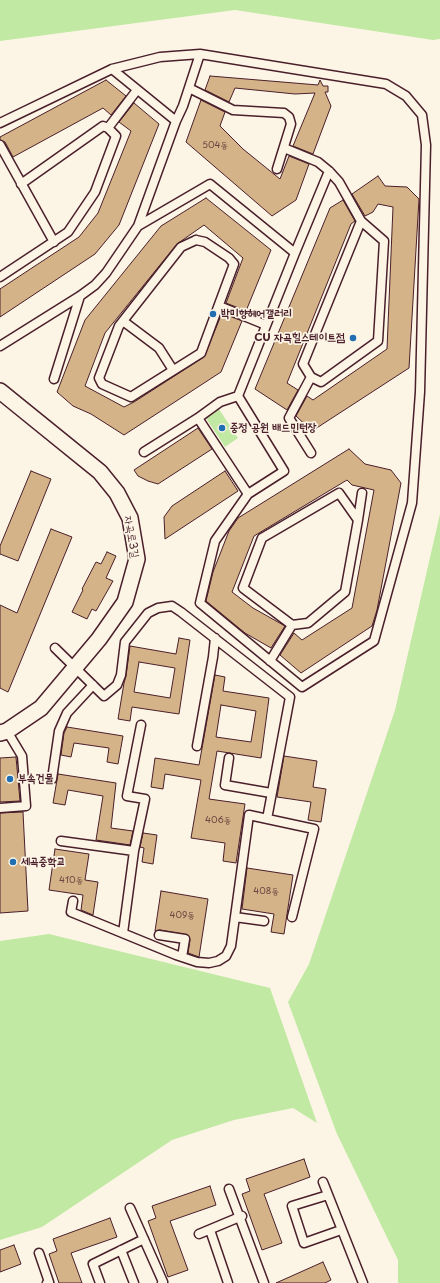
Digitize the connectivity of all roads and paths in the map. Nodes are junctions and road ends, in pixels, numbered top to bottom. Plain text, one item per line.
1 (200, 54) junction
2 (112, 69) junction
3 (189, 88) junction
4 (137, 90) junction
5 (176, 121) junction
6 (0, 124) edge
7 (108, 128) junction
8 (0, 145) edge
9 (284, 148) junction
10 (277, 168) dead end
11 (329, 171) junction
12 (21, 184) junction
13 (361, 222) junction
14 (138, 226) junction
15 (54, 242) junction
16 (294, 253) junction
17 (0, 278) edge
18 (80, 296) junction
19 (219, 306) junction
20 (123, 321) junction
21 (266, 325) junction
22 (0, 346) edge
23 (174, 370) junction
24 (311, 377) junction
25 (54, 379) dead end
26 (0, 391) edge
27 (238, 396) junction
28 (198, 418) junction
29 (144, 452) dead end
30 (311, 453) dead end
31 (362, 493) dead end
32 (248, 494) junction
33 (358, 520) junction
34 (292, 625) junction
35 (215, 638) junction
36 (55, 648) dead end
37 (270, 661) junction
38 (75, 668) junction
39 (93, 685) junction
40 (141, 725) dead end
41 (4, 732) edge
42 (197, 746) dead end
43 (229, 758) dead end
44 (52, 779) dead end
45 (271, 793) junction
46 (0, 808) edge
47 (267, 819) junction
48 (61, 841) dead end
49 (134, 851) junction
50 (73, 901) dead end
51 (292, 916) dead end
52 (235, 917) junction
53 (264, 921) dead end
54 (123, 933) junction
55 (160, 935) dead end
56 (182, 957) junction
57 (322, 1182) dead end
58 (229, 1189) dead end
59 (328, 1195) junction
60 (130, 1208) dead end
61 (241, 1217) junction
62 (210, 1230) junction
63 (341, 1230) junction
64 (199, 1234) dead end
65 (144, 1239) junction
66 (121, 1250) junction
67 (39, 1253) dead end
68 (48, 1283) edge
69 (100, 1283) edge
70 (134, 1283) edge
71 (162, 1283) edge
72 (228, 1283) edge
73 (264, 1283) edge
74 (363, 1283) edge

1 - 2 lane
1 - 3 lane
1 - 37 lane
2 - 4 lane
2 - 6 lane
3 - 5 lane
3 - 9 lane
4 - 5 lane
4 - 7 lane
5 - 14 lane
7 - 12 lane
7 - 15 lane
8 - 12 lane
9 - 10 lane
9 - 11 lane
11 - 13 lane
11 - 16 lane
12 - 15 lane
13 - 24 lane
13 - 24 lane
14 - 16 lane
14 - 18 lane
15 - 17 lane
16 - 21 lane
18 - 22 lane
18 - 25 lane
19 - 20 lane
19 - 21 lane
19 - 23 lane
20 - 23 lane
20 - 23 lane
21 - 27 lane
24 - 30 lane
26 - 38 street, 자곡로3길
27 - 28 lane
27 - 32 lane
28 - 29 lane
28 - 32 lane
31 - 33 lane
32 - 37 lane
33 - 34 lane
33 - 34 lane
34 - 37 lane
35 - 39 lane
35 - 42 lane
35 - 45 lane
36 - 38 lane
38 - 39 lane
38 - 41 street, 자곡로3길
39 - 44 lane
40 - 49 lane
41 - 46 lane
43 - 45 lane
45 - 47 lane
47 - 51 lane
47 - 52 lane
48 - 49 lane
49 - 54 lane
50 - 54 lane
52 - 53 lane
52 - 56 lane
54 - 56 lane
55 - 56 lane
57 - 59 lane
58 - 61 lane
59 - 63 lane
59 - 63 lane
60 - 65 lane
61 - 62 lane
61 - 73 lane
62 - 64 lane
62 - 72 lane
63 - 74 lane
65 - 66 lane
65 - 71 lane
66 - 69 lane
66 - 70 lane
67 - 68 lane

